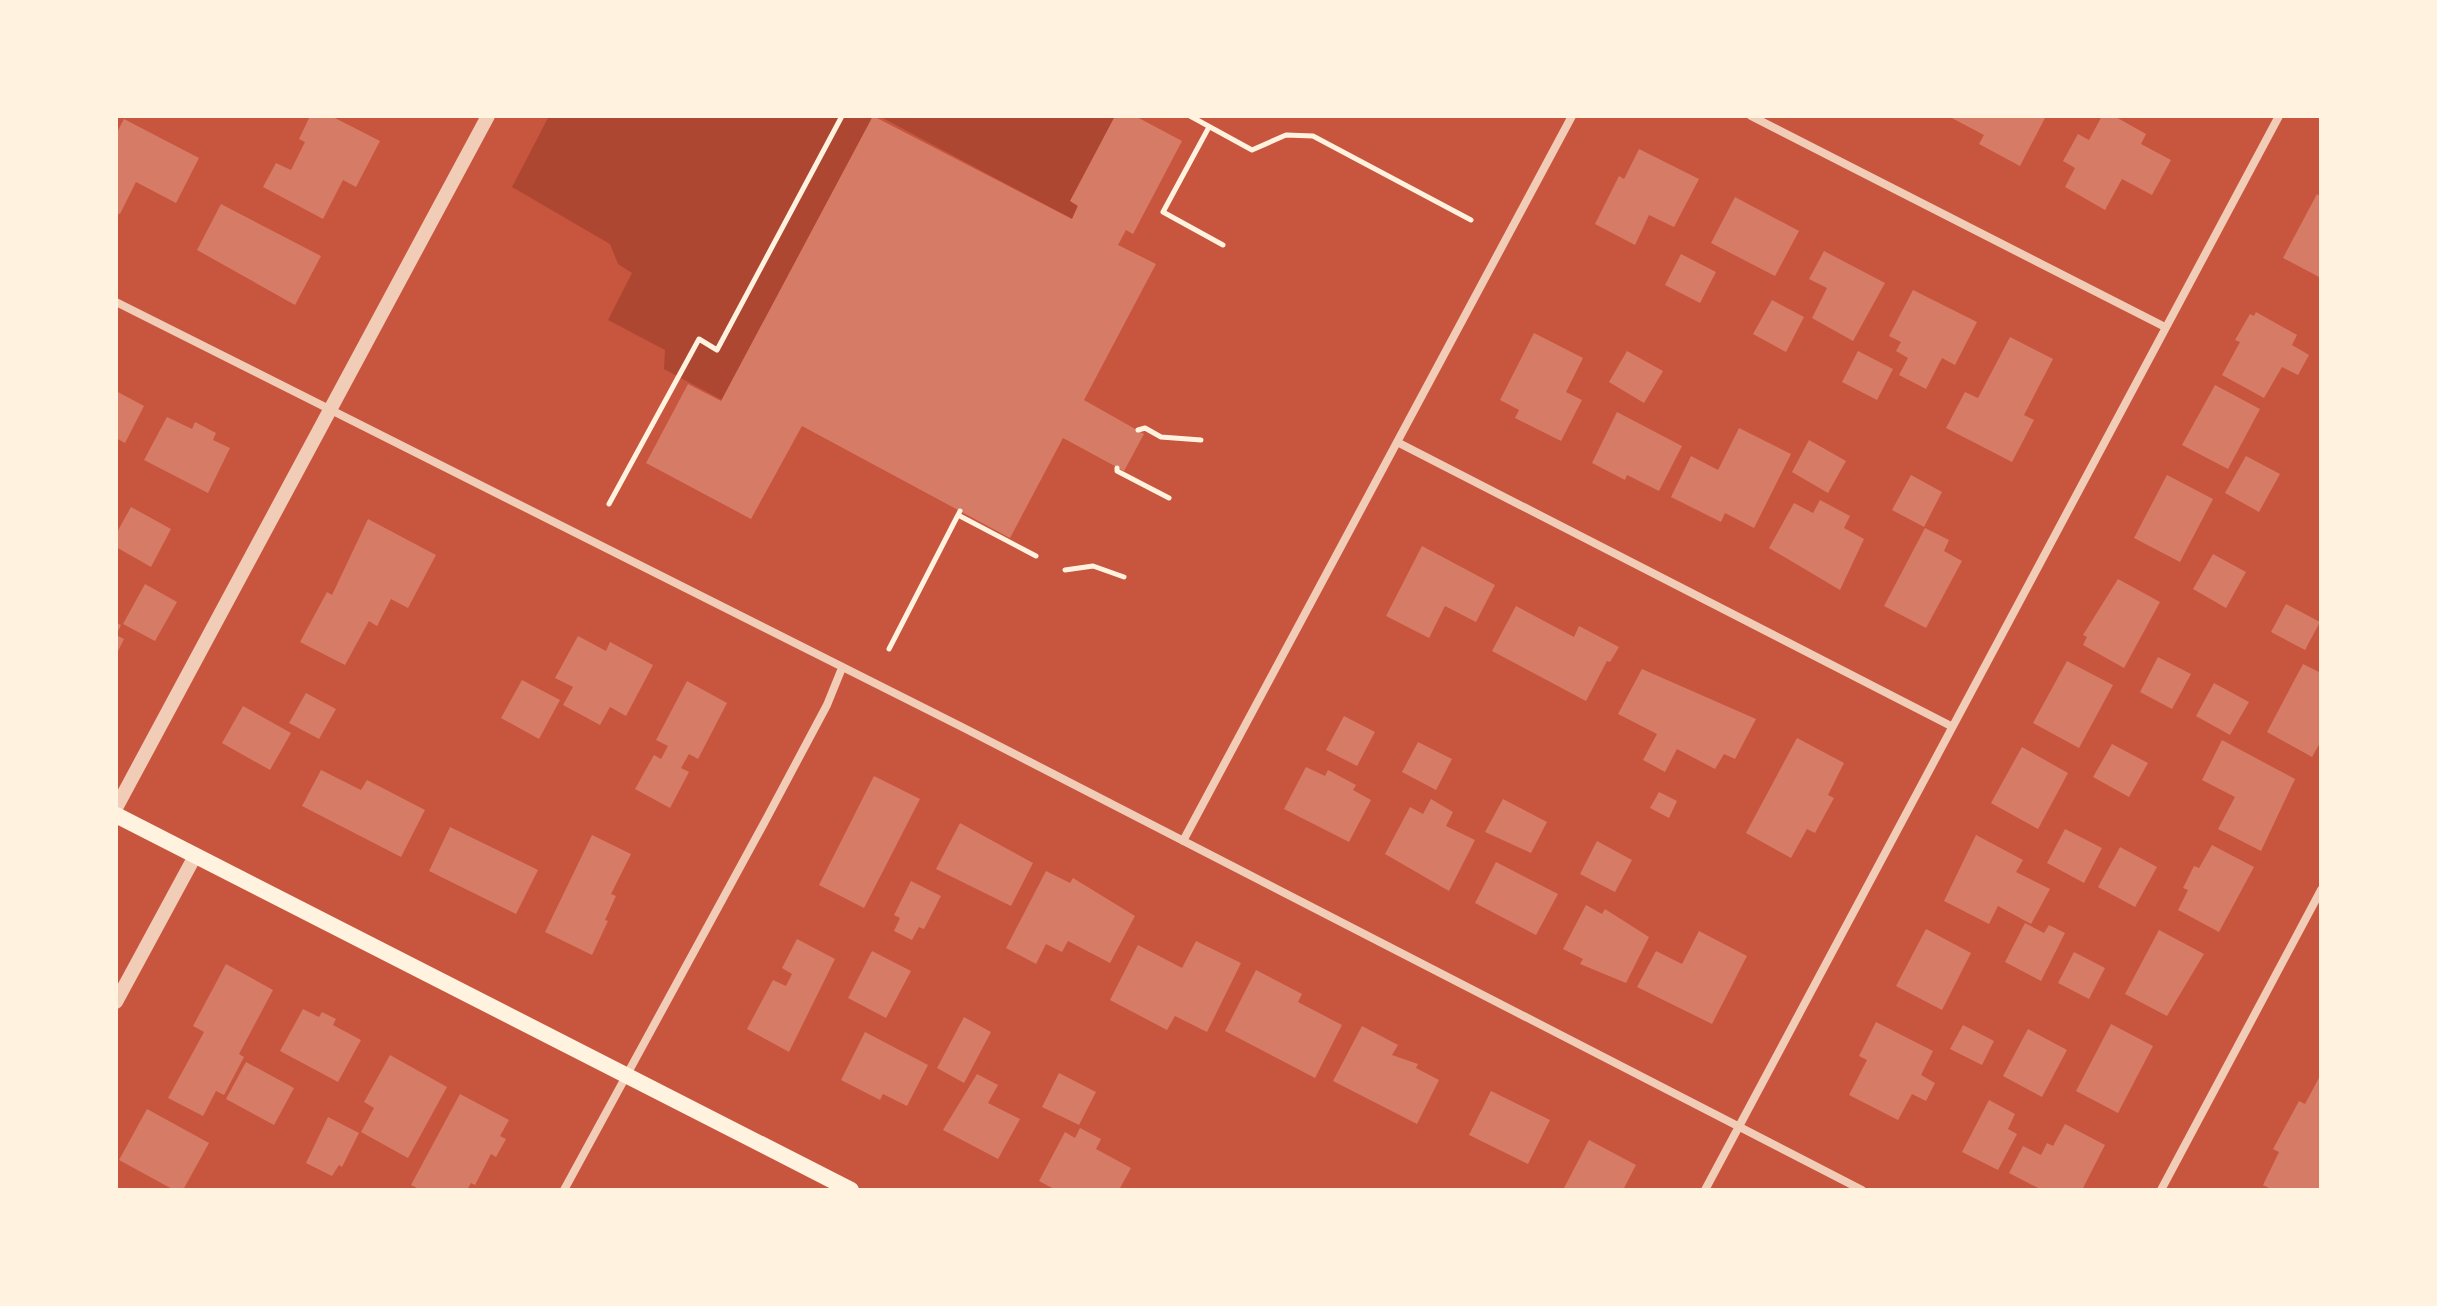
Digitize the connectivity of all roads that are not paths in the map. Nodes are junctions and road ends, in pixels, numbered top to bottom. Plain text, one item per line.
1 (488, 116) edge
2 (1572, 116) edge
3 (1751, 116) edge
4 (2279, 116) edge
5 (116, 302) edge
6 (2165, 327) junction
7 (330, 412) junction
8 (1397, 442) junction
9 (842, 668) junction
10 (1951, 726) junction
11 (116, 808) edge
12 (116, 815) edge
13 (1183, 841) junction
14 (195, 856) junction
15 (2321, 890) edge
16 (116, 1002) edge
17 (626, 1075) junction
18 (1739, 1127) junction
19 (564, 1190) edge
20 (851, 1190) edge
21 (1705, 1190) edge
22 (1862, 1190) edge
23 (2161, 1190) edge

1 - 7 street
2 - 8 street
3 - 6 street
4 - 6 street
5 - 7 street
6 - 10 street
7 - 9 street
7 - 11 street
8 - 10 street
8 - 13 street
9 - 13 street
9 - 17 street
10 - 18 street
12 - 14 main road
13 - 18 street
14 - 16 street
14 - 17 main road
15 - 23 street
17 - 19 street
17 - 20 main road
18 - 21 street
18 - 22 street

